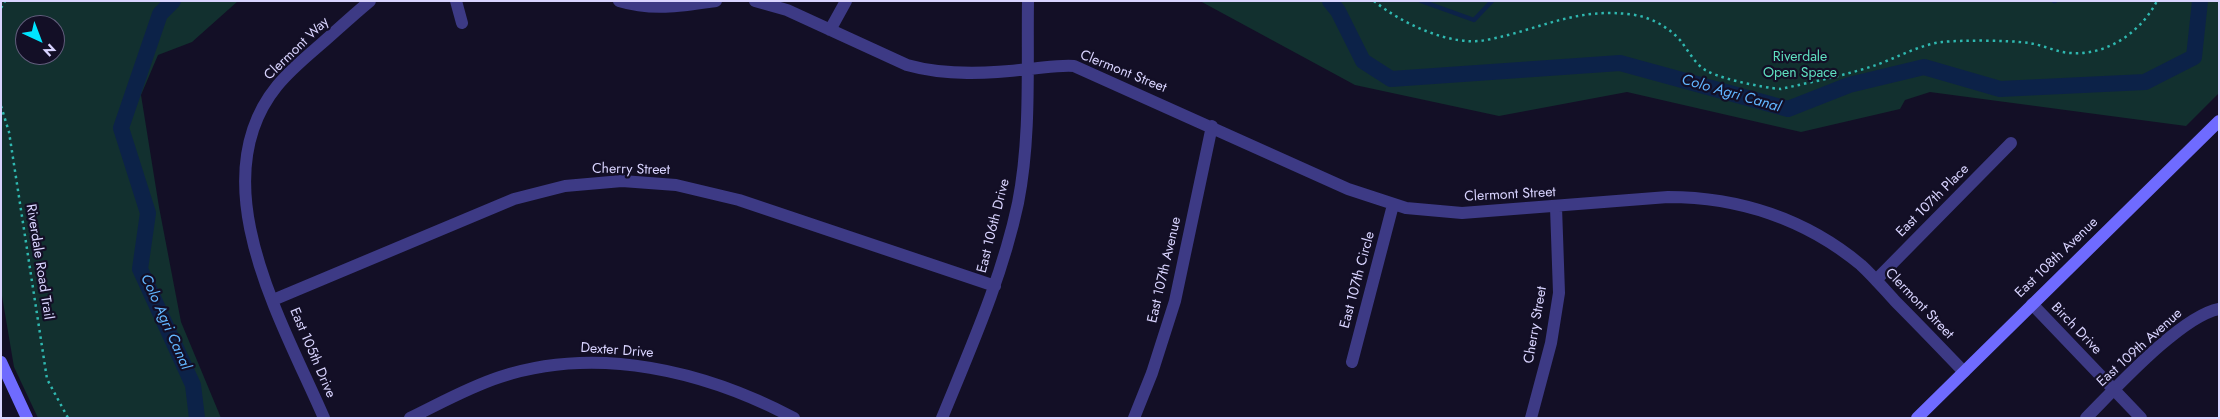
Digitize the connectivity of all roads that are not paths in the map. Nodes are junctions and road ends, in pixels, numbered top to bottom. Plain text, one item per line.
1 (370, 1) edge
2 (456, 1) edge
3 (618, 1) edge
4 (716, 1) edge
5 (754, 1) edge
6 (846, 1) edge
7 (1028, 1) edge
8 (462, 23) dead end
9 (830, 30) junction
10 (1027, 70) junction
11 (2219, 121) edge
12 (1212, 126) junction
13 (2011, 143) dead end
14 (1393, 205) junction
15 (1556, 207) junction
16 (1876, 280) junction
17 (995, 286) junction
18 (273, 300) junction
19 (2032, 304) junction
20 (2219, 309) edge
21 (1, 362) edge
22 (1352, 362) dead end
23 (1964, 372) junction
24 (2114, 390) junction
25 (27, 418) edge
26 (324, 418) edge
27 (410, 418) edge
28 (794, 418) edge
29 (942, 418) edge
30 (1134, 418) edge
31 (1531, 418) edge
32 (1917, 418) edge
33 (2086, 418) edge
34 (2141, 418) edge

1 - 18 street, Clermont Way
2 - 8 street
3 - 4 street
5 - 9 street
6 - 9 street
7 - 10 street, East 106th Drive
9 - 10 street
10 - 12 street, Clermont Street
10 - 17 street, East 106th Drive
11 - 19 street, East 108th Avenue
12 - 14 street, Clermont Street
12 - 30 street, East 107th Avenue
13 - 16 street, East 107th Place
14 - 15 street, Clermont Street
14 - 22 street, East 107th Circle
15 - 16 street, Clermont Street
15 - 31 street, Cherry Street
16 - 23 street, Clermont Street
17 - 18 street, Cherry Street
17 - 29 street, East 106th Drive
18 - 26 street, East 105th Drive
19 - 23 street, East 108th Avenue
19 - 24 street, Birch Drive
20 - 24 street, East 109th Avenue
21 - 25 street
23 - 32 street, East 108th Avenue
24 - 33 street, East 109th Avenue
24 - 34 street, Birch Drive
27 - 28 street, Dexter Drive

